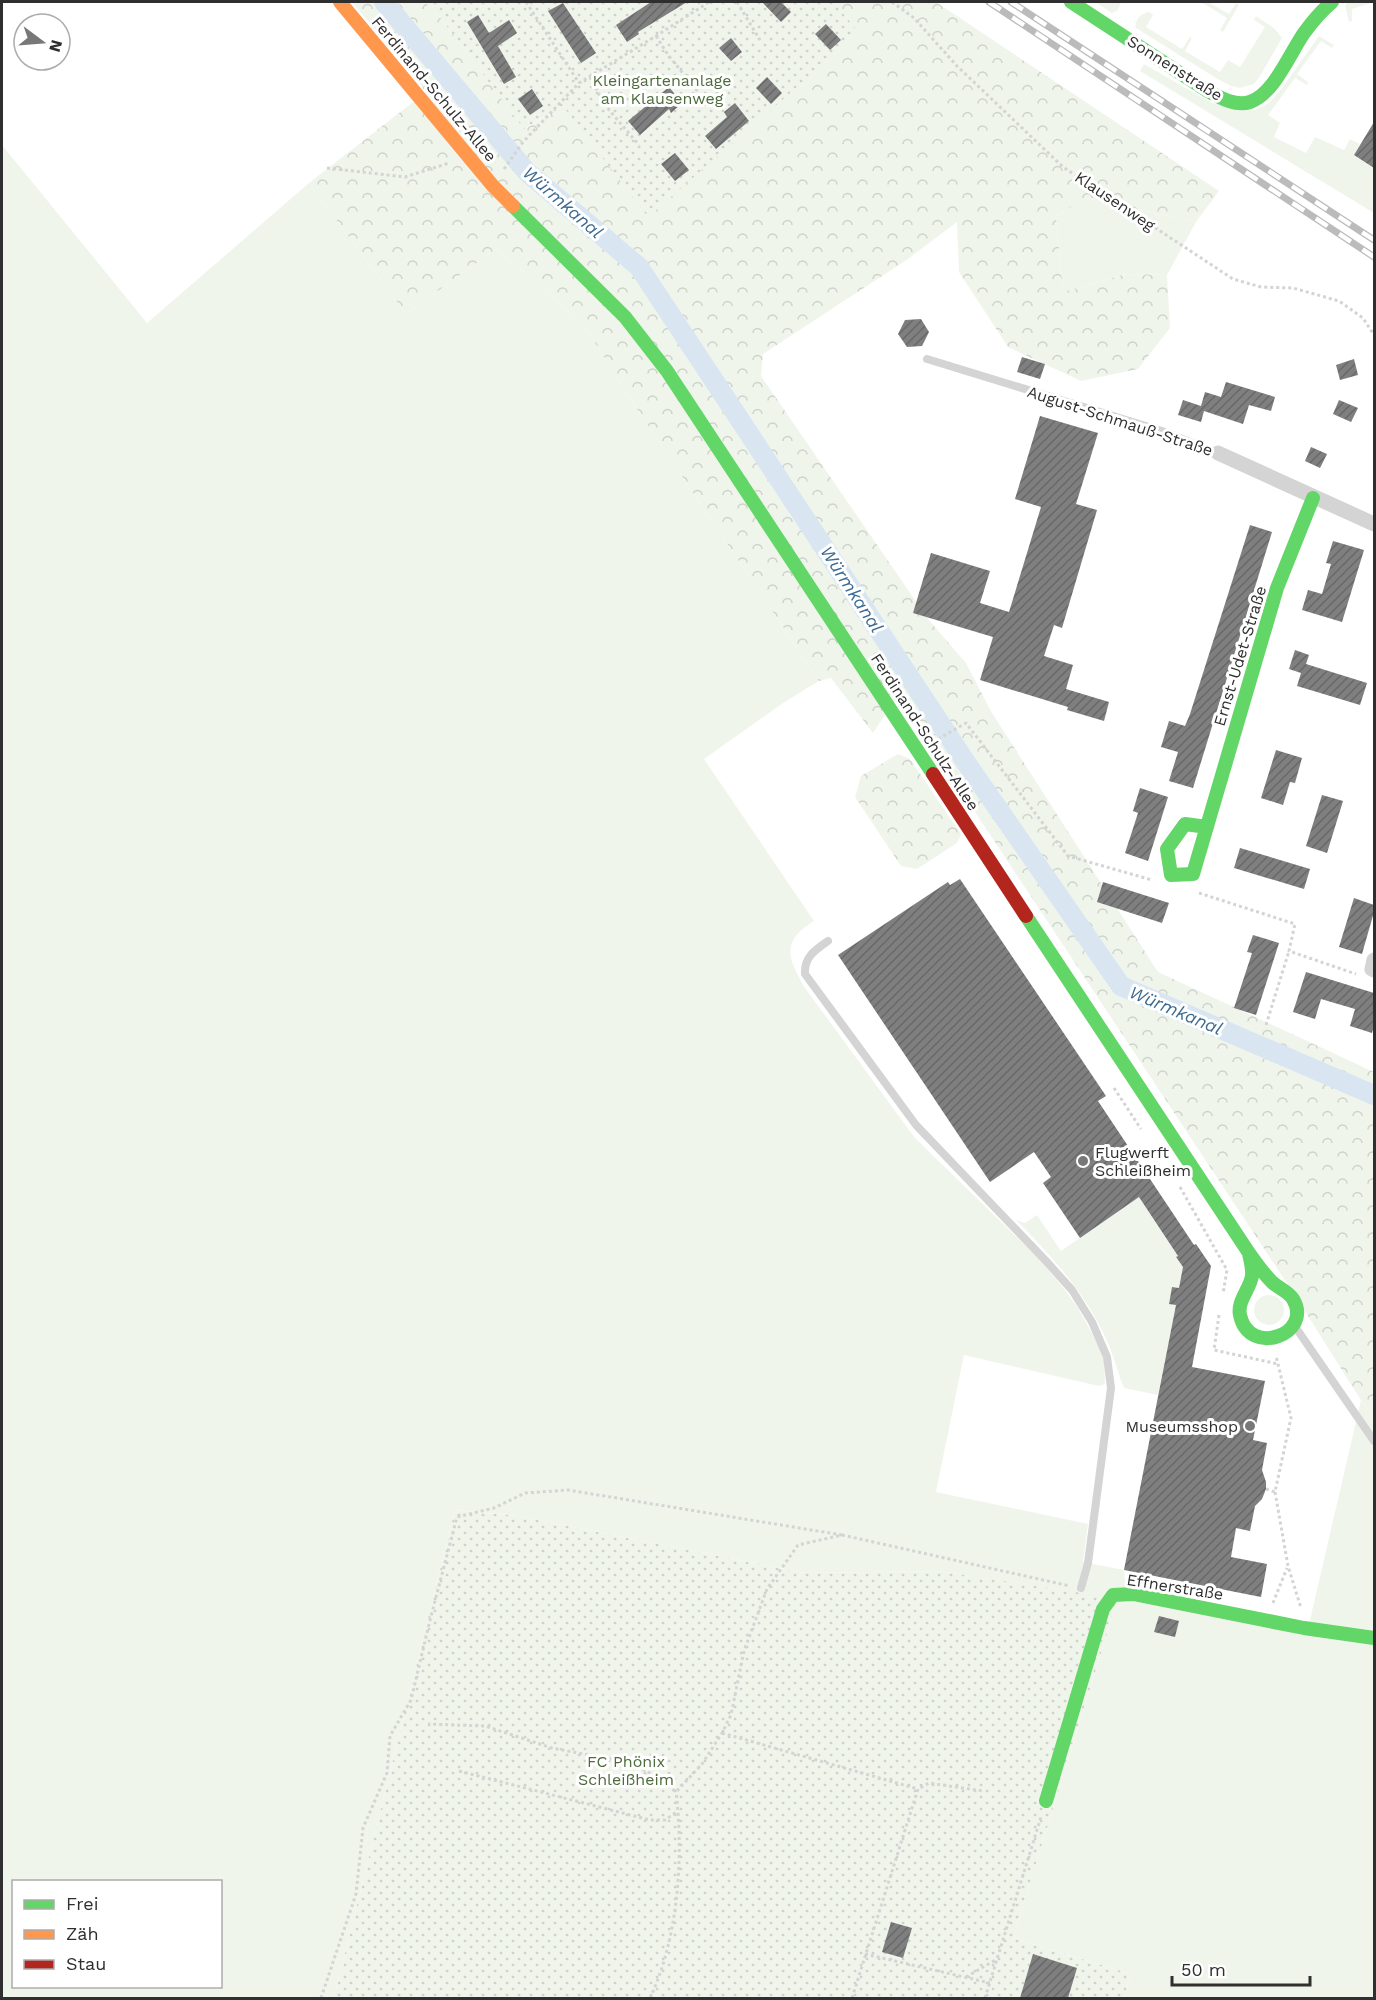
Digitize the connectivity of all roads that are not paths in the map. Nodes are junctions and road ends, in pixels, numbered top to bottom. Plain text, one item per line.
1 (340, 2) edge
2 (1071, 2) edge
3 (1332, 2) edge
4 (1319, 8) edge
5 (927, 359) dead end
6 (1218, 453) joint
7 (1313, 498) junction
8 (1374, 524) edge
9 (1207, 827) dead end
10 (828, 941) dead end
11 (1374, 960) edge
12 (1369, 974) edge
13 (1249, 1253) junction
14 (1294, 1323) junction
15 (1374, 1441) edge
16 (1081, 1588) road end
17 (1374, 1638) edge
18 (1046, 1801) road end

1 - 13 street, Ferdinand-Schulz-Allee
2 - 4 street, Sonnenstraße
3 - 4 street, Sonnenstraße
5 - 6 lane, August-Schmauß-Straße
6 - 7 street, August-Schmauß-Straße
7 - 8 street, August-Schmauß-Straße
7 - 9 street, Ernst-Udet-Straße
10 - 16 lane
11 - 12 street
13 - 14 street, Ferdinand-Schulz-Allee
13 - 14 street
14 - 15 lane
17 - 18 street, Effnerstraße

